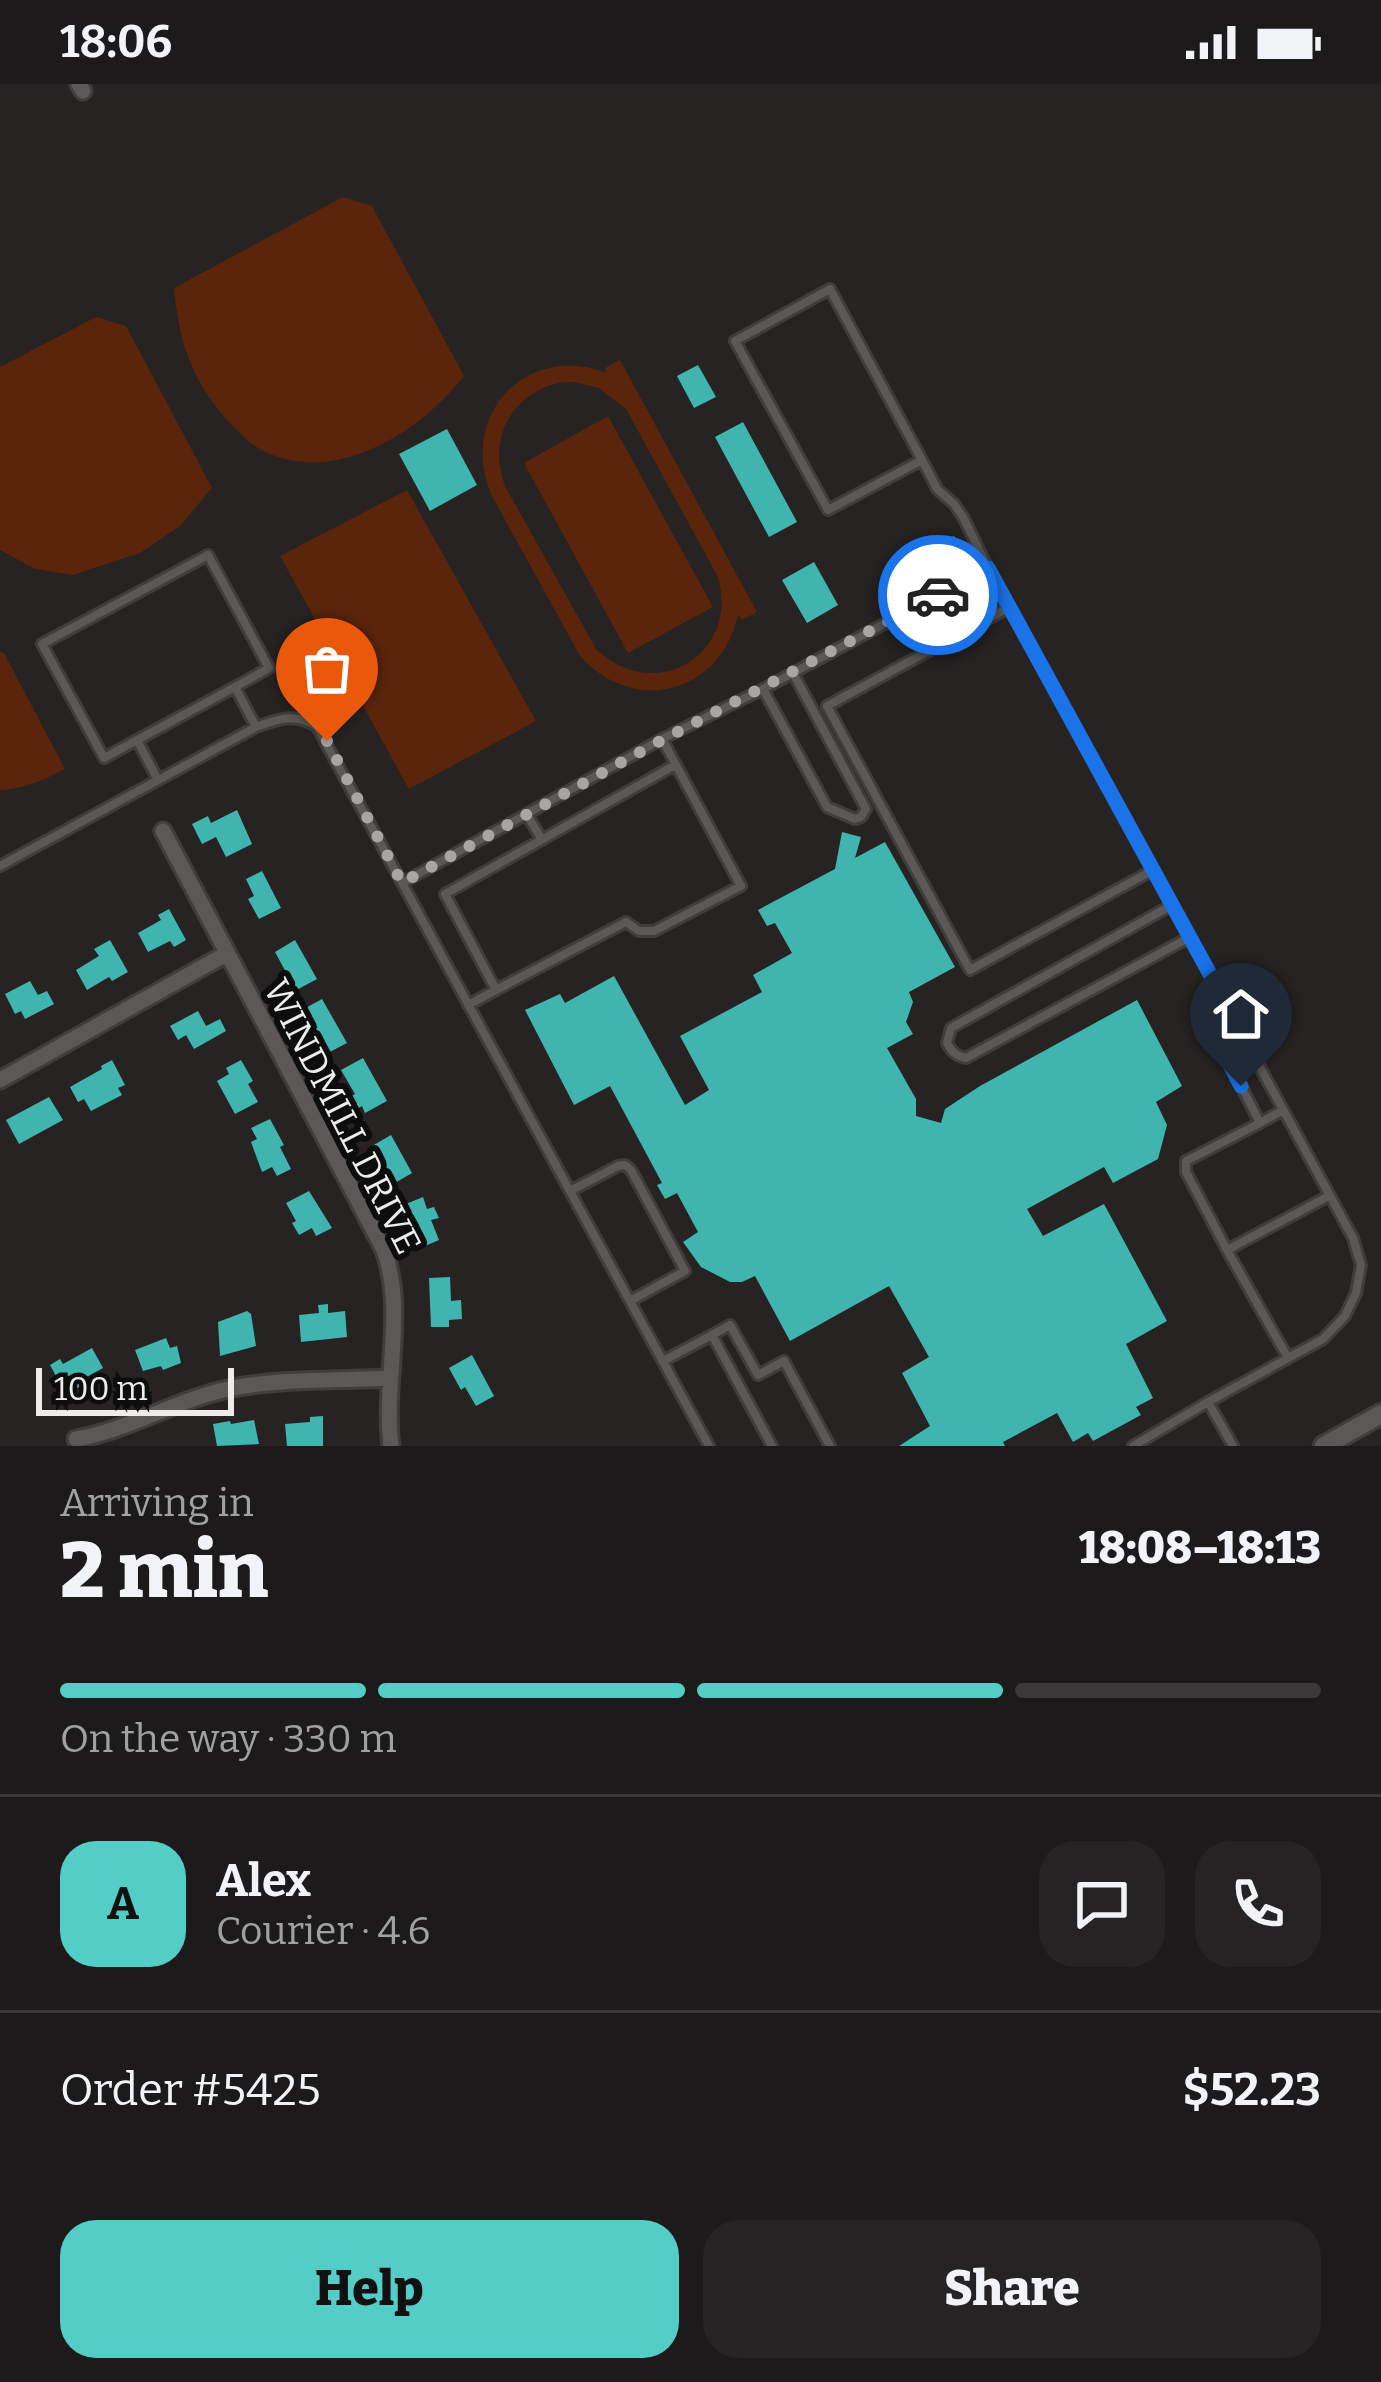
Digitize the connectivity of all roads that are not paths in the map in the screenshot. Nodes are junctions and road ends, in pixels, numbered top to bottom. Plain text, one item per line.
1 (922, 460) junction
2 (988, 568) junction
3 (1010, 607) junction
4 (793, 673) junction
5 (235, 687) junction
6 (763, 689) junction
7 (256, 727) junction
8 (136, 740) junction
9 (662, 740) junction
10 (675, 765) junction
11 (158, 780) junction
12 (527, 815) junction
13 (163, 832) dead end
14 (541, 838) junction
15 (0, 866) edge
16 (1153, 870) junction
17 (402, 883) junction
18 (1172, 904) junction
19 (1190, 937) junction
20 (226, 954) junction
21 (496, 990) junction
22 (468, 1005) junction
23 (1233, 1016) junction
24 (0, 1080) edge
25 (1283, 1110) junction
26 (1260, 1123) junction
27 (570, 1191) junction
28 (1329, 1196) junction
29 (1227, 1250) junction
30 (630, 1301) junction
31 (712, 1335) junction
32 (1288, 1358) junction
33 (663, 1361) junction
34 (389, 1378) junction
35 (1208, 1402) junction
36 (1381, 1414) edge
37 (76, 1439) dead end
38 (391, 1446) edge
39 (710, 1446) edge
40 (772, 1446) edge
41 (830, 1446) edge
42 (1133, 1446) edge
43 (1233, 1446) edge
44 (1324, 1446) edge

1 - 1 lane
1 - 2 lane
2 - 3 lane
2 - 4 lane
3 - 16 lane
3 - 16 lane
4 - 6 lane
4 - 6 lane
5 - 7 lane
5 - 8 lane
5 - 8 lane
6 - 9 lane
7 - 11 lane
7 - 17 lane
8 - 11 lane
9 - 10 lane
9 - 12 lane
10 - 14 lane
10 - 21 lane
11 - 15 lane
12 - 14 lane
12 - 17 lane
13 - 20 street, WINDMILL DRIVE
14 - 21 lane
16 - 18 lane
17 - 22 lane
18 - 19 lane
18 - 19 lane
19 - 23 lane
20 - 24 street
20 - 34 street, WINDMILL DRIVE
21 - 22 lane
22 - 27 lane
23 - 25 lane
23 - 26 lane
25 - 26 lane
25 - 28 lane
26 - 29 lane
27 - 30 lane
27 - 30 lane
28 - 29 lane
28 - 32 lane
29 - 32 lane
30 - 33 lane
31 - 33 lane
31 - 40 lane
31 - 41 lane
32 - 35 lane
33 - 39 lane
34 - 37 street
34 - 38 street, WINDMILL DRIVE
35 - 42 lane
35 - 43 lane
36 - 44 street

